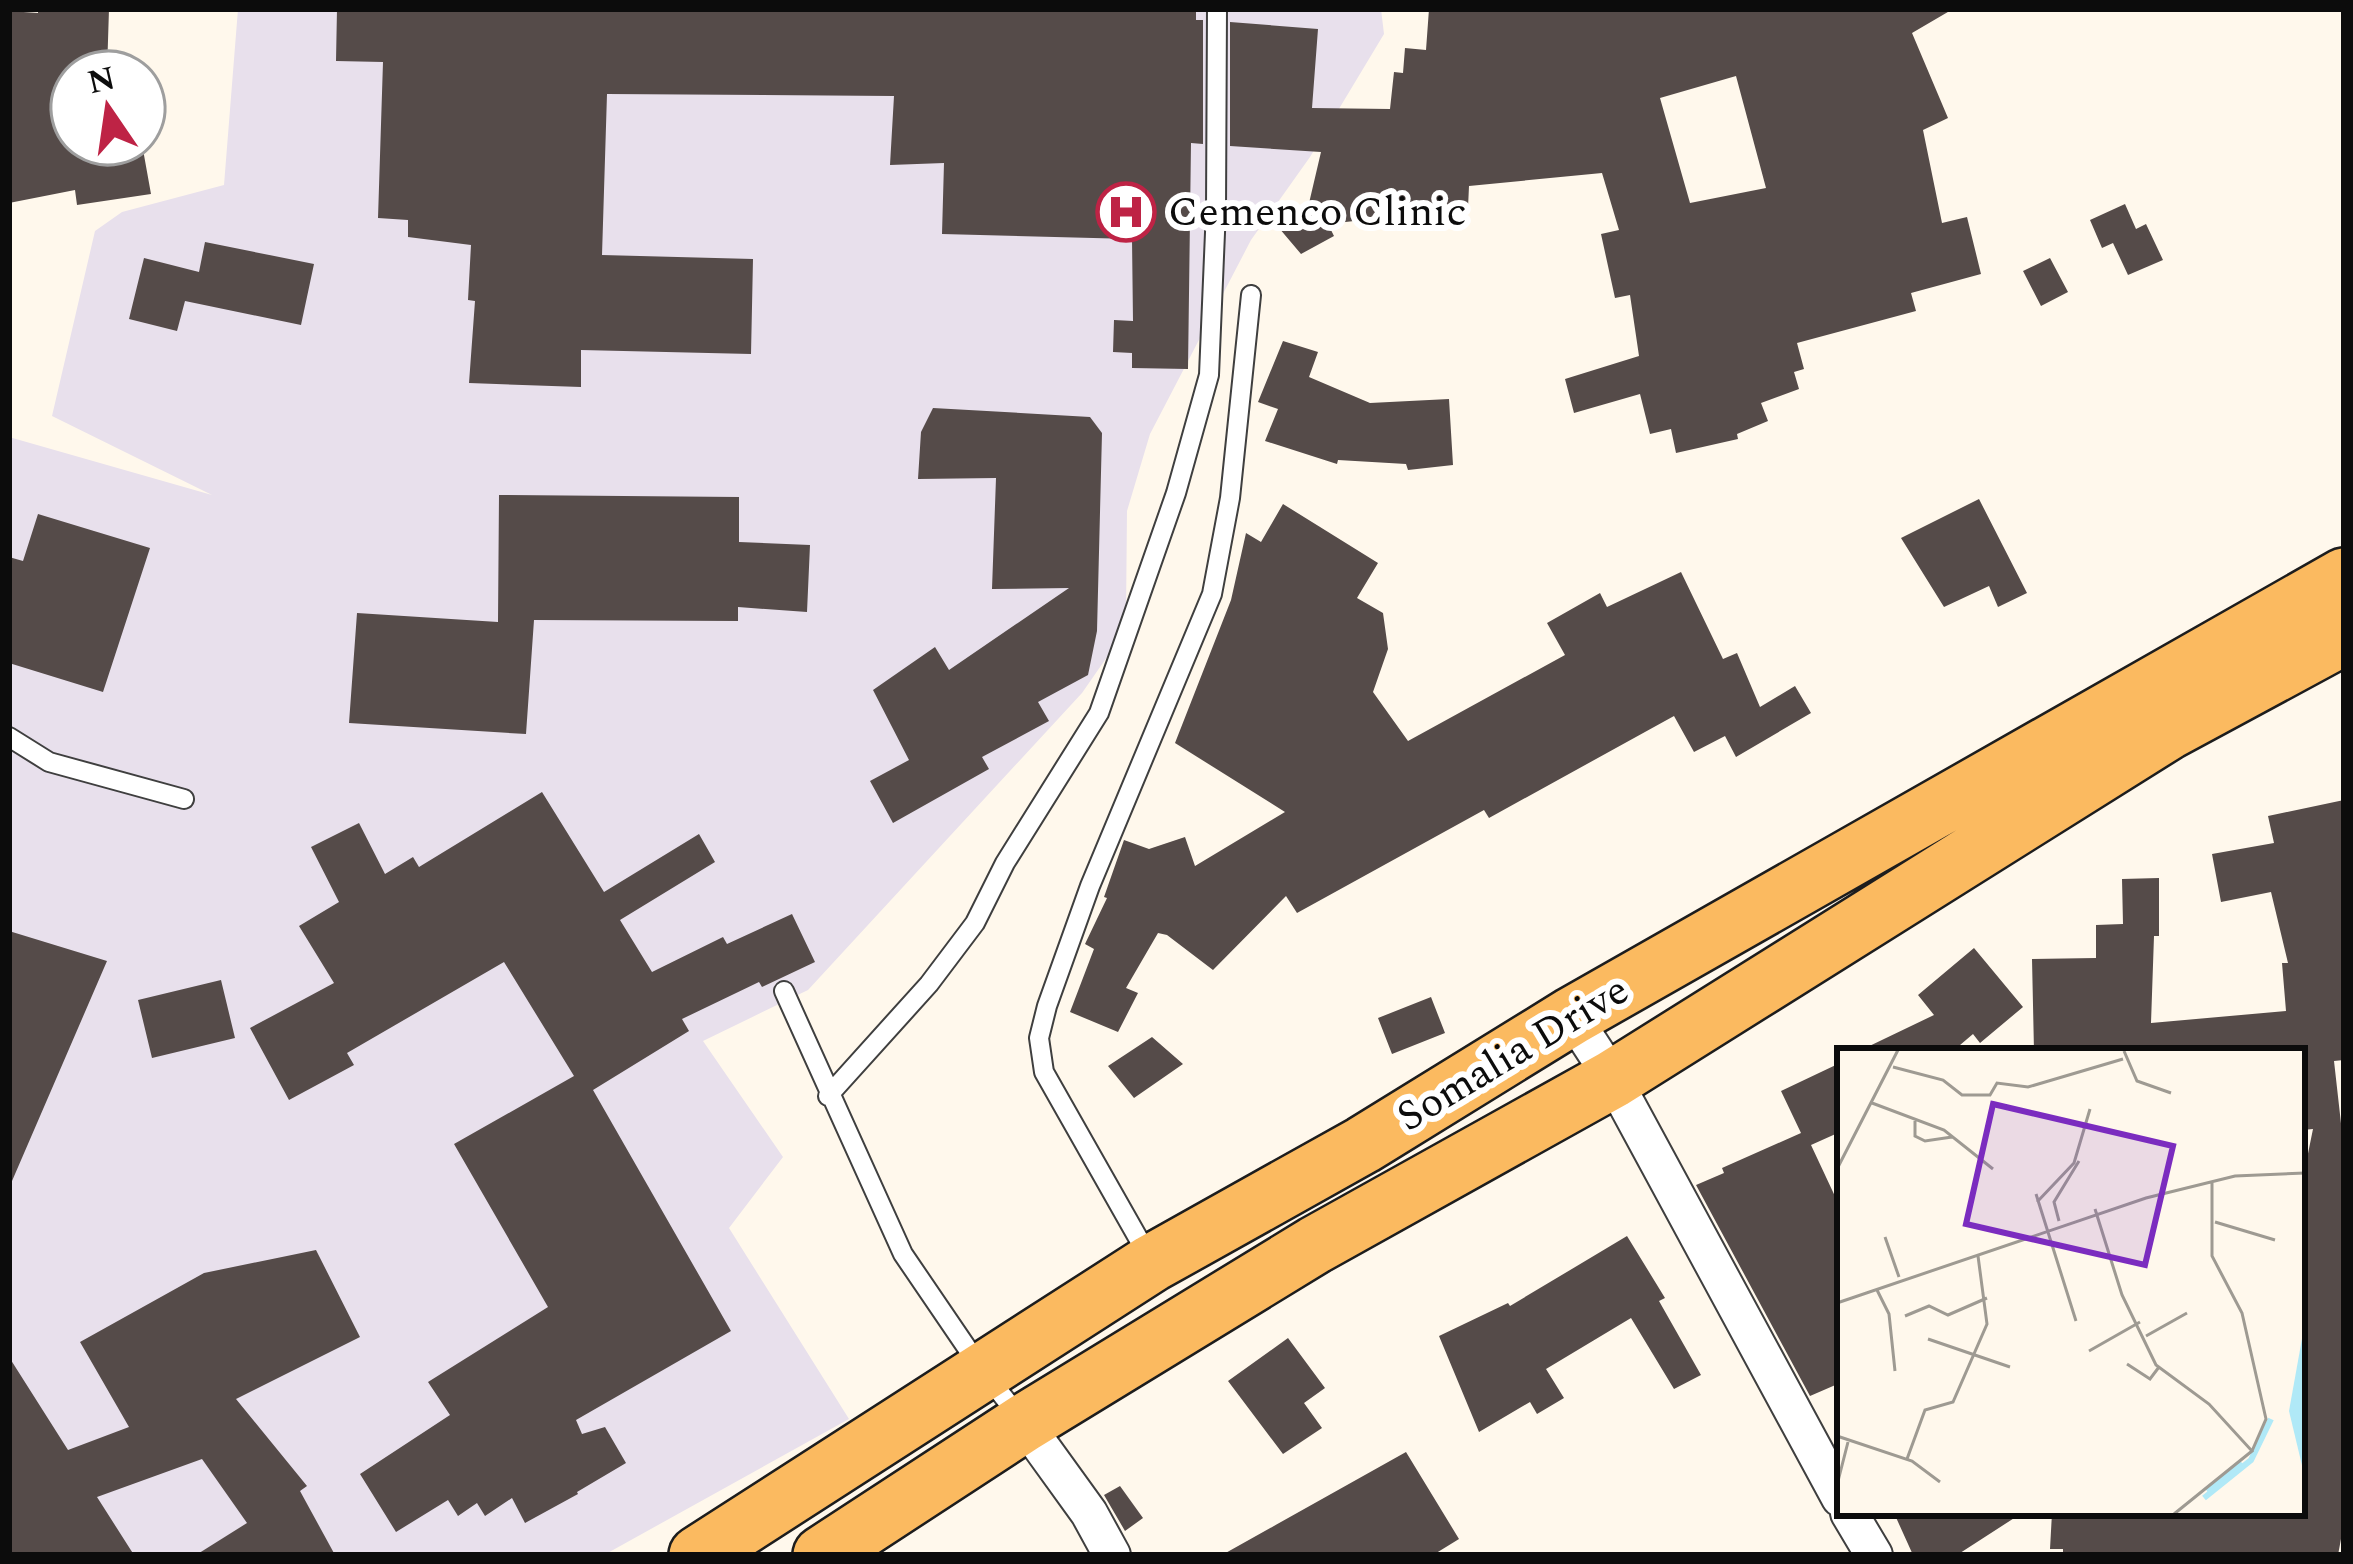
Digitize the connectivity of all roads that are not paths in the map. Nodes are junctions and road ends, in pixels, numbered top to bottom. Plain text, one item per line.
1 (1217, 9) edge
2 (1251, 296) dead end
3 (2344, 577) edge
4 (2344, 636) edge
5 (9, 737) edge
6 (184, 799) dead end
7 (784, 991) dead end
8 (1572, 1016) junction
9 (1613, 1079) junction
10 (828, 1096) junction
11 (1152, 1263) junction
12 (982, 1370) junction
13 (1024, 1423) junction
14 (1837, 1492) edge
15 (1851, 1516) edge
16 (698, 1555) edge
17 (822, 1555) edge
18 (1112, 1555) edge
19 (1874, 1555) edge

1 - 10 lane
2 - 11 lane
3 - 8 main road, Somalia Drive
4 - 9 main road, Somalia Drive
5 - 6 lane
7 - 10 lane
8 - 9 street
8 - 11 main road, Somalia Drive
9 - 13 main road, Somalia Drive
9 - 14 street
10 - 12 lane
11 - 12 main road, Somalia Drive
12 - 13 lane
12 - 16 main road, Somalia Drive
13 - 17 main road, Somalia Drive
13 - 18 street
15 - 19 street

